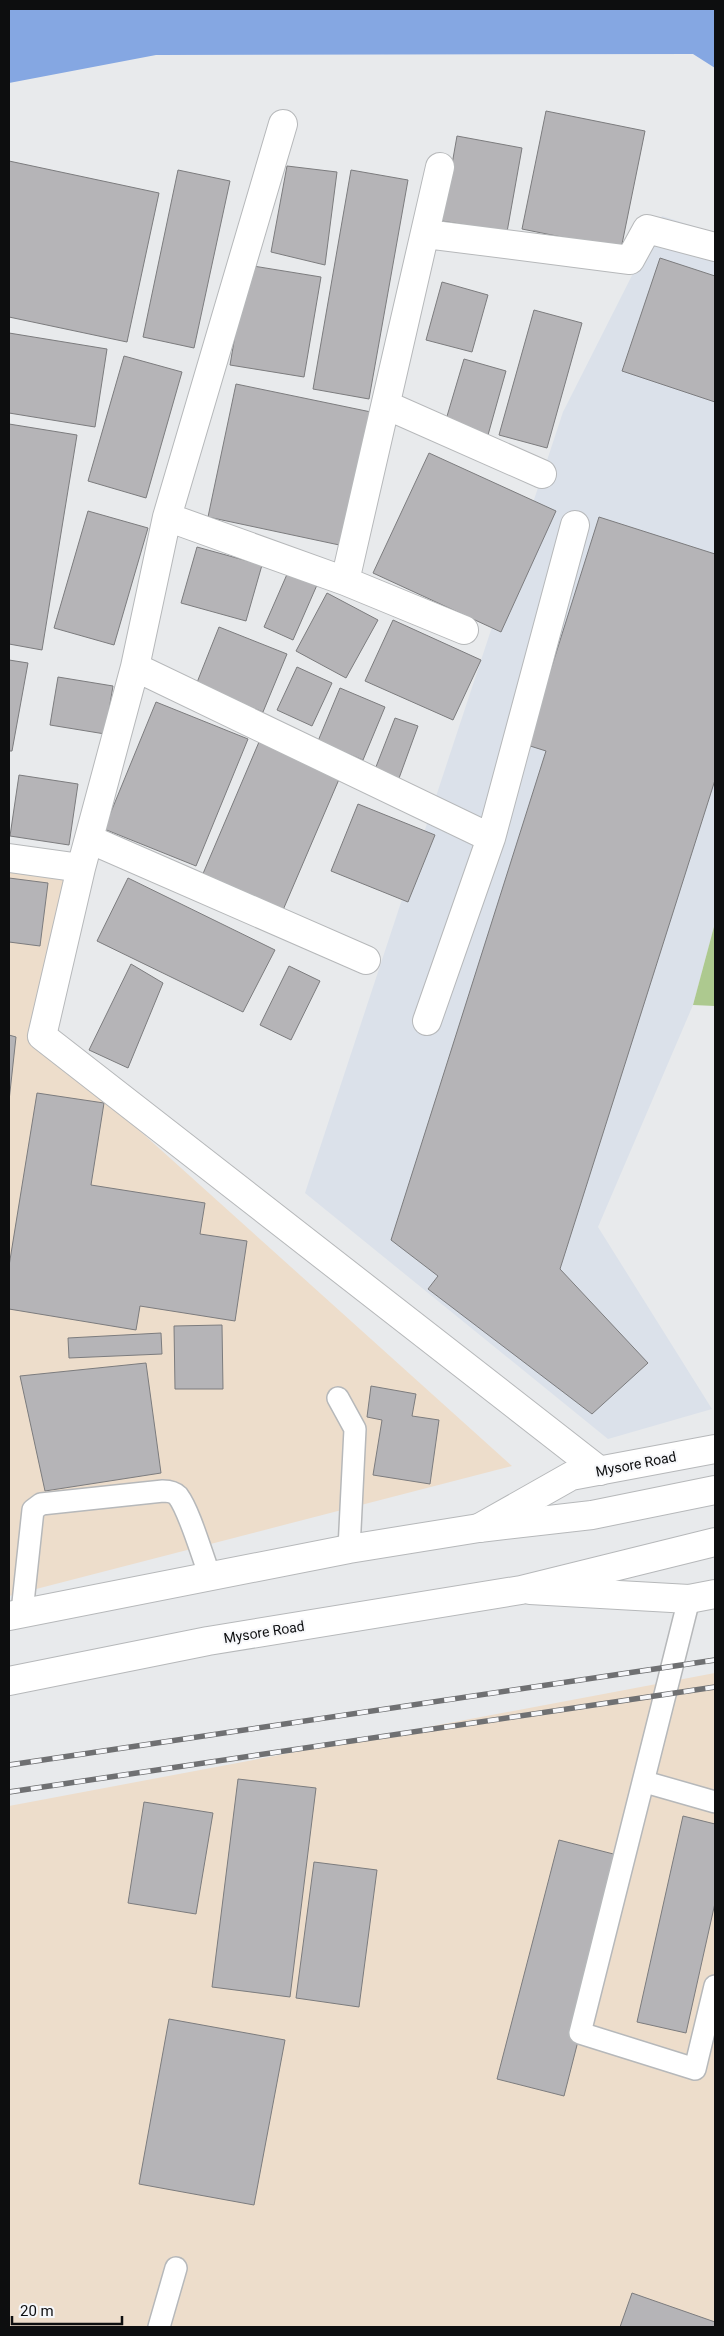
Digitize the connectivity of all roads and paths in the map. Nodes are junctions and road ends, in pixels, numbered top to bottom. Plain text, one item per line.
1 (283, 124) dead end
2 (440, 167) dead end
3 (426, 234) junction
4 (715, 247) edge
5 (386, 405) junction
6 (542, 474) dead end
7 (167, 517) junction
8 (575, 525) dead end
9 (345, 581) junction
10 (464, 630) dead end
11 (135, 667) junction
12 (491, 838) junction
13 (89, 839) junction
14 (9, 858) edge
15 (80, 868) junction
16 (366, 960) dead end
17 (427, 1021) dead end
18 (338, 1398) dead end
19 (715, 1449) edge
20 (600, 1471) junction
21 (715, 1490) edge
22 (479, 1528) junction
23 (715, 1542) edge
24 (348, 1549) junction
25 (210, 1576) junction
26 (521, 1590) junction
27 (702, 1597) edge
28 (15, 1614) edge
29 (9, 1681) edge
30 (645, 1782) junction
31 (715, 1802) edge
32 (715, 1986) edge
33 (176, 2268) dead end
34 (159, 2327) edge

1 - 7 main road
2 - 3 main road
3 - 4 main road
3 - 5 main road
5 - 6 main road
5 - 9 main road
7 - 9 main road
7 - 11 main road
8 - 12 main road
9 - 10 main road
11 - 12 main road
11 - 13 main road
12 - 17 main road
13 - 15 main road
13 - 16 main road
14 - 15 main road
15 - 20 main road
18 - 24 lane
19 - 20 main road, Mysore Road
20 - 22 main road, Mysore Road
21 - 22 main road, Mysore Road
22 - 24 main road, Mysore Road
23 - 26 main road, Mysore Road
24 - 25 main road, Mysore Road
25 - 28 main road, Mysore Road
25 - 28 lane
26 - 27 main road, Mysore Road
26 - 29 main road, Mysore Road
27 - 30 lane
30 - 31 lane
30 - 32 lane
33 - 34 lane

